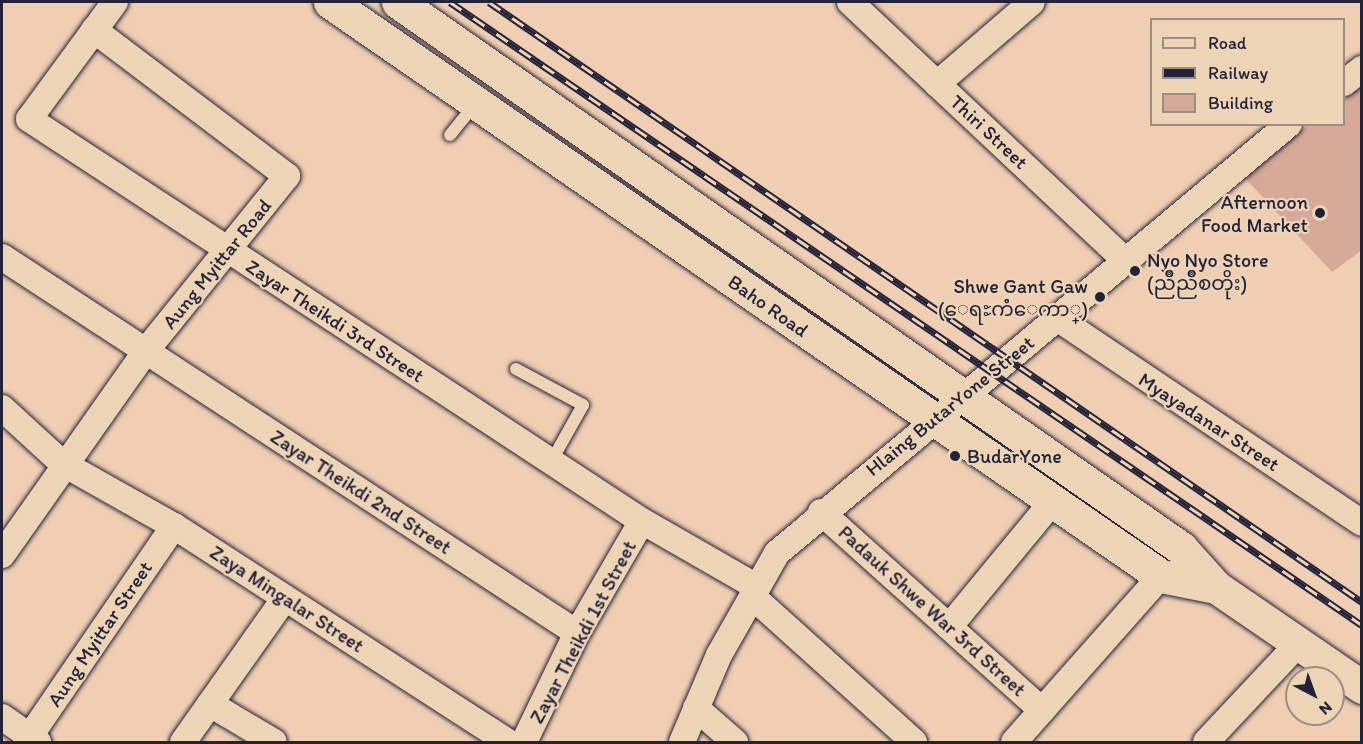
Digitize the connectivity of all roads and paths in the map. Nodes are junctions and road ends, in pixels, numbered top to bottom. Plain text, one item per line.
1 (115, 2) edge
2 (330, 2) edge
3 (398, 2) edge
4 (850, 2) edge
5 (1032, 2) edge
6 (94, 30) junction
7 (1362, 69) edge
8 (1345, 82) edge
9 (938, 84) junction
10 (477, 102) junction
11 (1287, 126) edge
12 (450, 135) dead end
13 (230, 252) junction
14 (2, 257) edge
15 (1127, 262) junction
16 (1057, 318) junction
17 (145, 352) junction
18 (516, 369) dead end
19 (960, 397) junction
20 (2, 408) edge
21 (931, 420) junction
22 (551, 462) junction
23 (62, 463) junction
24 (1052, 502) junction
25 (1356, 510) edge
26 (821, 512) junction
27 (642, 521) junction
28 (174, 526) junction
29 (2, 555) edge
30 (1161, 576) junction
31 (1216, 587) junction
32 (754, 592) junction
33 (285, 598) junction
34 (949, 627) junction
35 (577, 633) junction
36 (1299, 643) junction
37 (1362, 687) edge
38 (210, 704) junction
39 (696, 708) junction
40 (1042, 710) junction
41 (2, 717) edge
42 (31, 741) edge
43 (183, 742) edge
44 (274, 742) edge
45 (508, 742) edge
46 (524, 742) edge
47 (682, 742) edge
48 (735, 742) edge
49 (914, 742) edge
50 (1014, 742) edge
51 (1206, 742) edge

1 - 6 street
2 - 10 main road, Baho Road
3 - 19 main road, Baho Road
4 - 9 street, Thiri Street
5 - 9 street
6 - 13 street, Aung Myittar Road
6 - 13 street, Zayar Theikdi 3rd Street
7 - 8 street
9 - 15 street, Thiri Street
10 - 12 lane
10 - 21 main road, Baho Road
11 - 15 street, Hlaing ButarYone Street
13 - 17 street, Aung Myittar Road
13 - 22 street, Zayar Theikdi 3rd Street
14 - 17 street, Zayar Theikdi 2nd Street
15 - 16 street, Hlaing ButarYone Street
16 - 19 street, Hlaing ButarYone Street
16 - 25 street, Myayadanar Street
17 - 23 street, Aung Myittar Road
17 - 35 street, Zayar Theikdi 2nd Street
18 - 22 lane
19 - 21 street, Hlaing ButarYone Street
19 - 31 main road, Baho Road
20 - 23 street, Zaya Mingalar Street
21 - 24 main road, Baho Road
21 - 26 street, Hlaing ButarYone Street
22 - 27 street, Zayar Theikdi 3rd Street
23 - 28 street, Zaya Mingalar Street
23 - 29 street, Aung Myittar Road
24 - 30 main road, Baho Road
24 - 34 street
26 - 32 street, Hlaing ButarYone Street
26 - 34 street, Padauk Shwe War 3rd Street
27 - 32 street, Zayar Theikdi 3rd Street
27 - 35 street, Zayar Theikdi 1st Street
28 - 33 street, Zaya Mingalar Street
28 - 42 street, Aung Myittar Street
30 - 31 main road, Baho Road
30 - 40 street
31 - 36 main road, Baho Road
32 - 39 street, Hlaing ButarYone Street
32 - 49 street, Zayar Theikdi 3rd Street
33 - 38 street
33 - 45 street, Zaya Mingalar Street
34 - 40 street, Padauk Shwe War 3rd Street
35 - 46 street, Zayar Theikdi 1st Street
36 - 37 main road, Baho Road
36 - 51 street
38 - 43 street
38 - 44 street
39 - 47 street, Hlaing ButarYone Street
39 - 48 street
40 - 50 street
41 - 42 street

